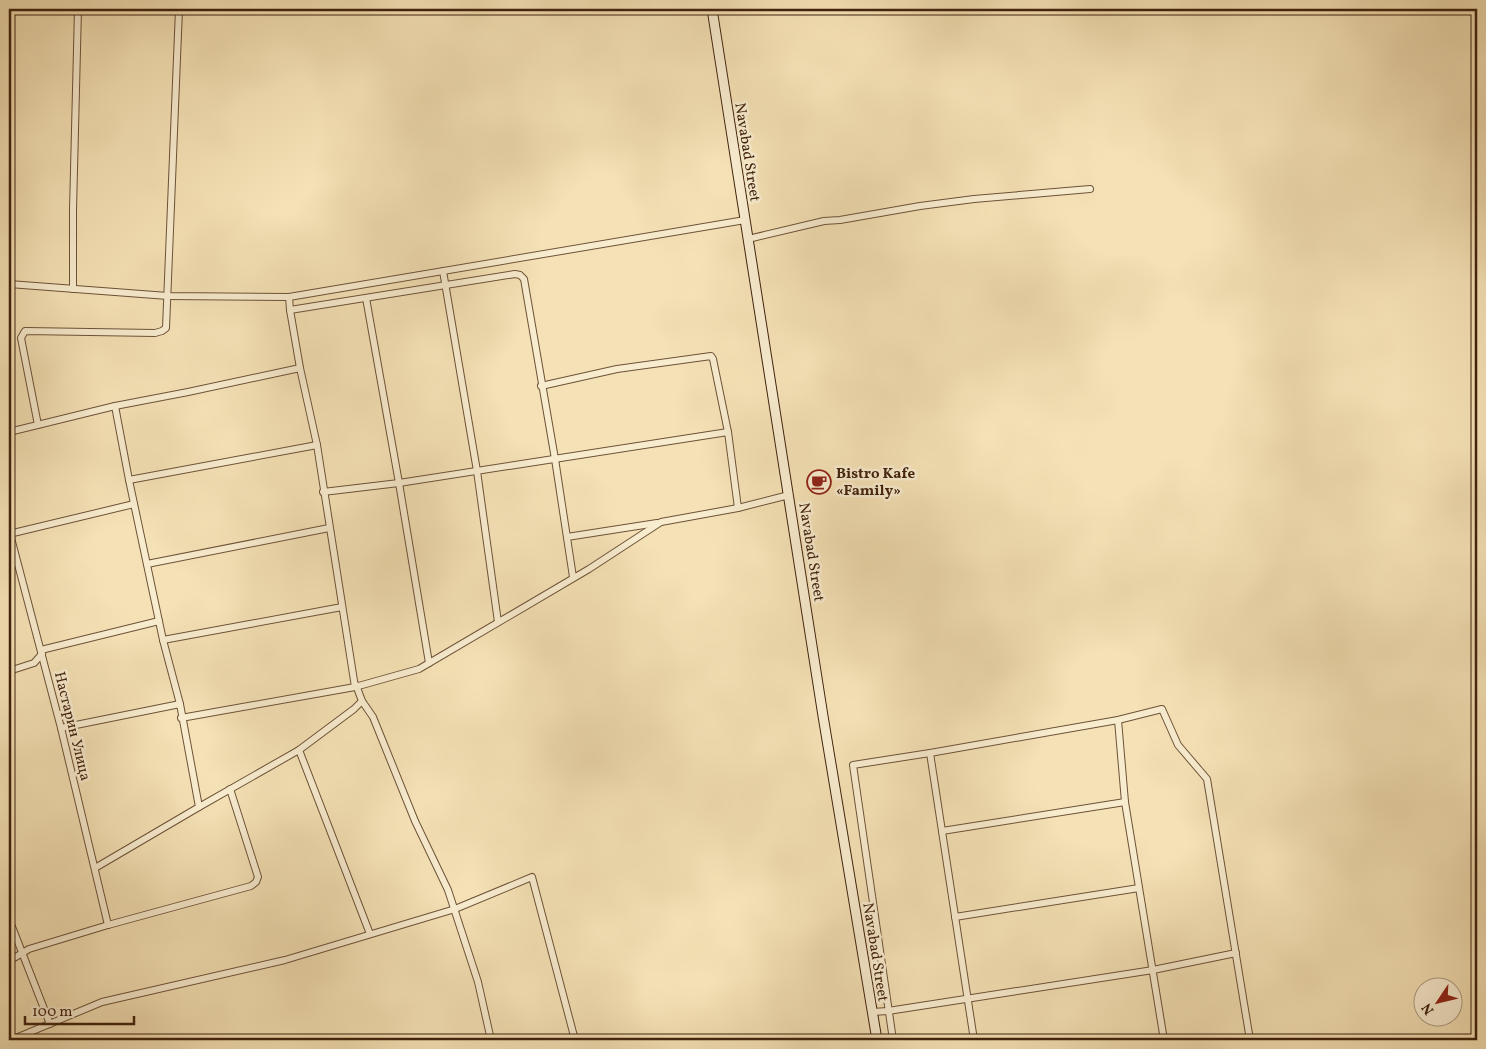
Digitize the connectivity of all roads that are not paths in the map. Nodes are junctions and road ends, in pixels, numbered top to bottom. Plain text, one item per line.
1 (78, 9) edge
2 (179, 9) edge
3 (712, 9) edge
4 (1090, 189) dead end
5 (745, 220) junction
6 (748, 239) junction
7 (443, 271) junction
8 (9, 284) edge
9 (445, 286) junction
10 (73, 289) junction
11 (168, 296) junction
12 (289, 297) junction
13 (366, 298) junction
14 (290, 310) junction
15 (300, 368) junction
16 (541, 386) junction
17 (115, 406) junction
18 (38, 425) junction
19 (9, 432) edge
20 (728, 432) junction
21 (317, 445) junction
22 (555, 459) junction
23 (477, 471) junction
24 (129, 480) junction
25 (399, 483) junction
26 (324, 492) junction
27 (790, 495) junction
28 (134, 504) junction
29 (738, 508) junction
30 (661, 522) junction
31 (329, 528) junction
32 (9, 534) edge
33 (567, 537) junction
34 (147, 564) junction
35 (573, 577) junction
36 (342, 607) junction
37 (159, 621) junction
38 (498, 622) junction
39 (163, 640) junction
40 (42, 652) junction
41 (429, 663) junction
42 (9, 671) edge
43 (355, 686) junction
44 (362, 701) junction
45 (180, 704) junction
46 (181, 718) junction
47 (1118, 720) junction
48 (61, 728) junction
49 (300, 750) junction
50 (930, 753) junction
51 (230, 790) junction
52 (1125, 802) junction
53 (200, 806) junction
54 (942, 831) junction
55 (95, 868) junction
56 (1139, 888) junction
57 (455, 909) junction
58 (955, 917) junction
59 (9, 919) edge
60 (108, 925) junction
61 (370, 934) junction
62 (22, 953) junction
63 (1236, 953) junction
64 (9, 961) edge
65 (1153, 970) junction
66 (968, 998) junction
67 (888, 1010) junction
68 (872, 1012) junction
69 (50, 1024) junction
70 (11, 1040) edge
71 (491, 1040) edge
72 (575, 1040) edge
73 (876, 1040) edge
74 (893, 1040) edge
75 (974, 1040) edge
76 (1164, 1040) edge
77 (1250, 1040) edge

1 - 10 street
2 - 11 street
3 - 5 street, Navabad Street
4 - 6 street
5 - 6 street, Navabad Street
5 - 7 street
6 - 27 street, Navabad Street
7 - 9 street
7 - 12 street
8 - 10 street
9 - 13 street
9 - 16 street
9 - 23 street
10 - 11 street
11 - 12 street
11 - 18 street
12 - 14 street
13 - 14 street
13 - 25 street
14 - 15 street
15 - 17 street
15 - 21 street
16 - 20 street
16 - 22 street
17 - 18 street
17 - 24 street
18 - 19 street
20 - 22 street
20 - 29 street
21 - 24 street
21 - 26 street
22 - 23 street
22 - 33 street
23 - 25 street
23 - 38 street
24 - 28 street
25 - 26 street
25 - 41 street
26 - 31 street
27 - 29 street
27 - 68 street, Navabad Street
28 - 32 street
28 - 34 street
29 - 30 street
30 - 33 street
30 - 35 street
31 - 34 street
31 - 36 street
32 - 40 street, Настарин Улица
33 - 35 street
34 - 37 street
35 - 38 street
36 - 39 street
36 - 43 street
37 - 39 street
37 - 40 street
38 - 41 street
39 - 45 street
40 - 42 street
40 - 48 street, Настарин Улица
41 - 43 street
43 - 44 street
43 - 46 street
44 - 49 street
44 - 57 street
45 - 46 street
45 - 48 street
46 - 53 street
47 - 50 street
47 - 52 street
47 - 63 street
48 - 55 street, Настарин Улица
49 - 51 street
49 - 61 street
50 - 54 street
50 - 67 street
51 - 53 street
51 - 60 street
52 - 54 street
52 - 56 street
53 - 55 street
54 - 58 street
55 - 60 street, Настарин Улица
56 - 58 street
56 - 65 street
57 - 61 street
57 - 71 street
57 - 72 street
58 - 66 street
59 - 62 street
60 - 62 street
61 - 69 street
62 - 64 street
62 - 69 street
63 - 65 street
63 - 77 street
65 - 66 street
65 - 76 street
66 - 67 street
66 - 75 street
67 - 68 street
67 - 74 street
68 - 73 street, Navabad Street
69 - 70 street

